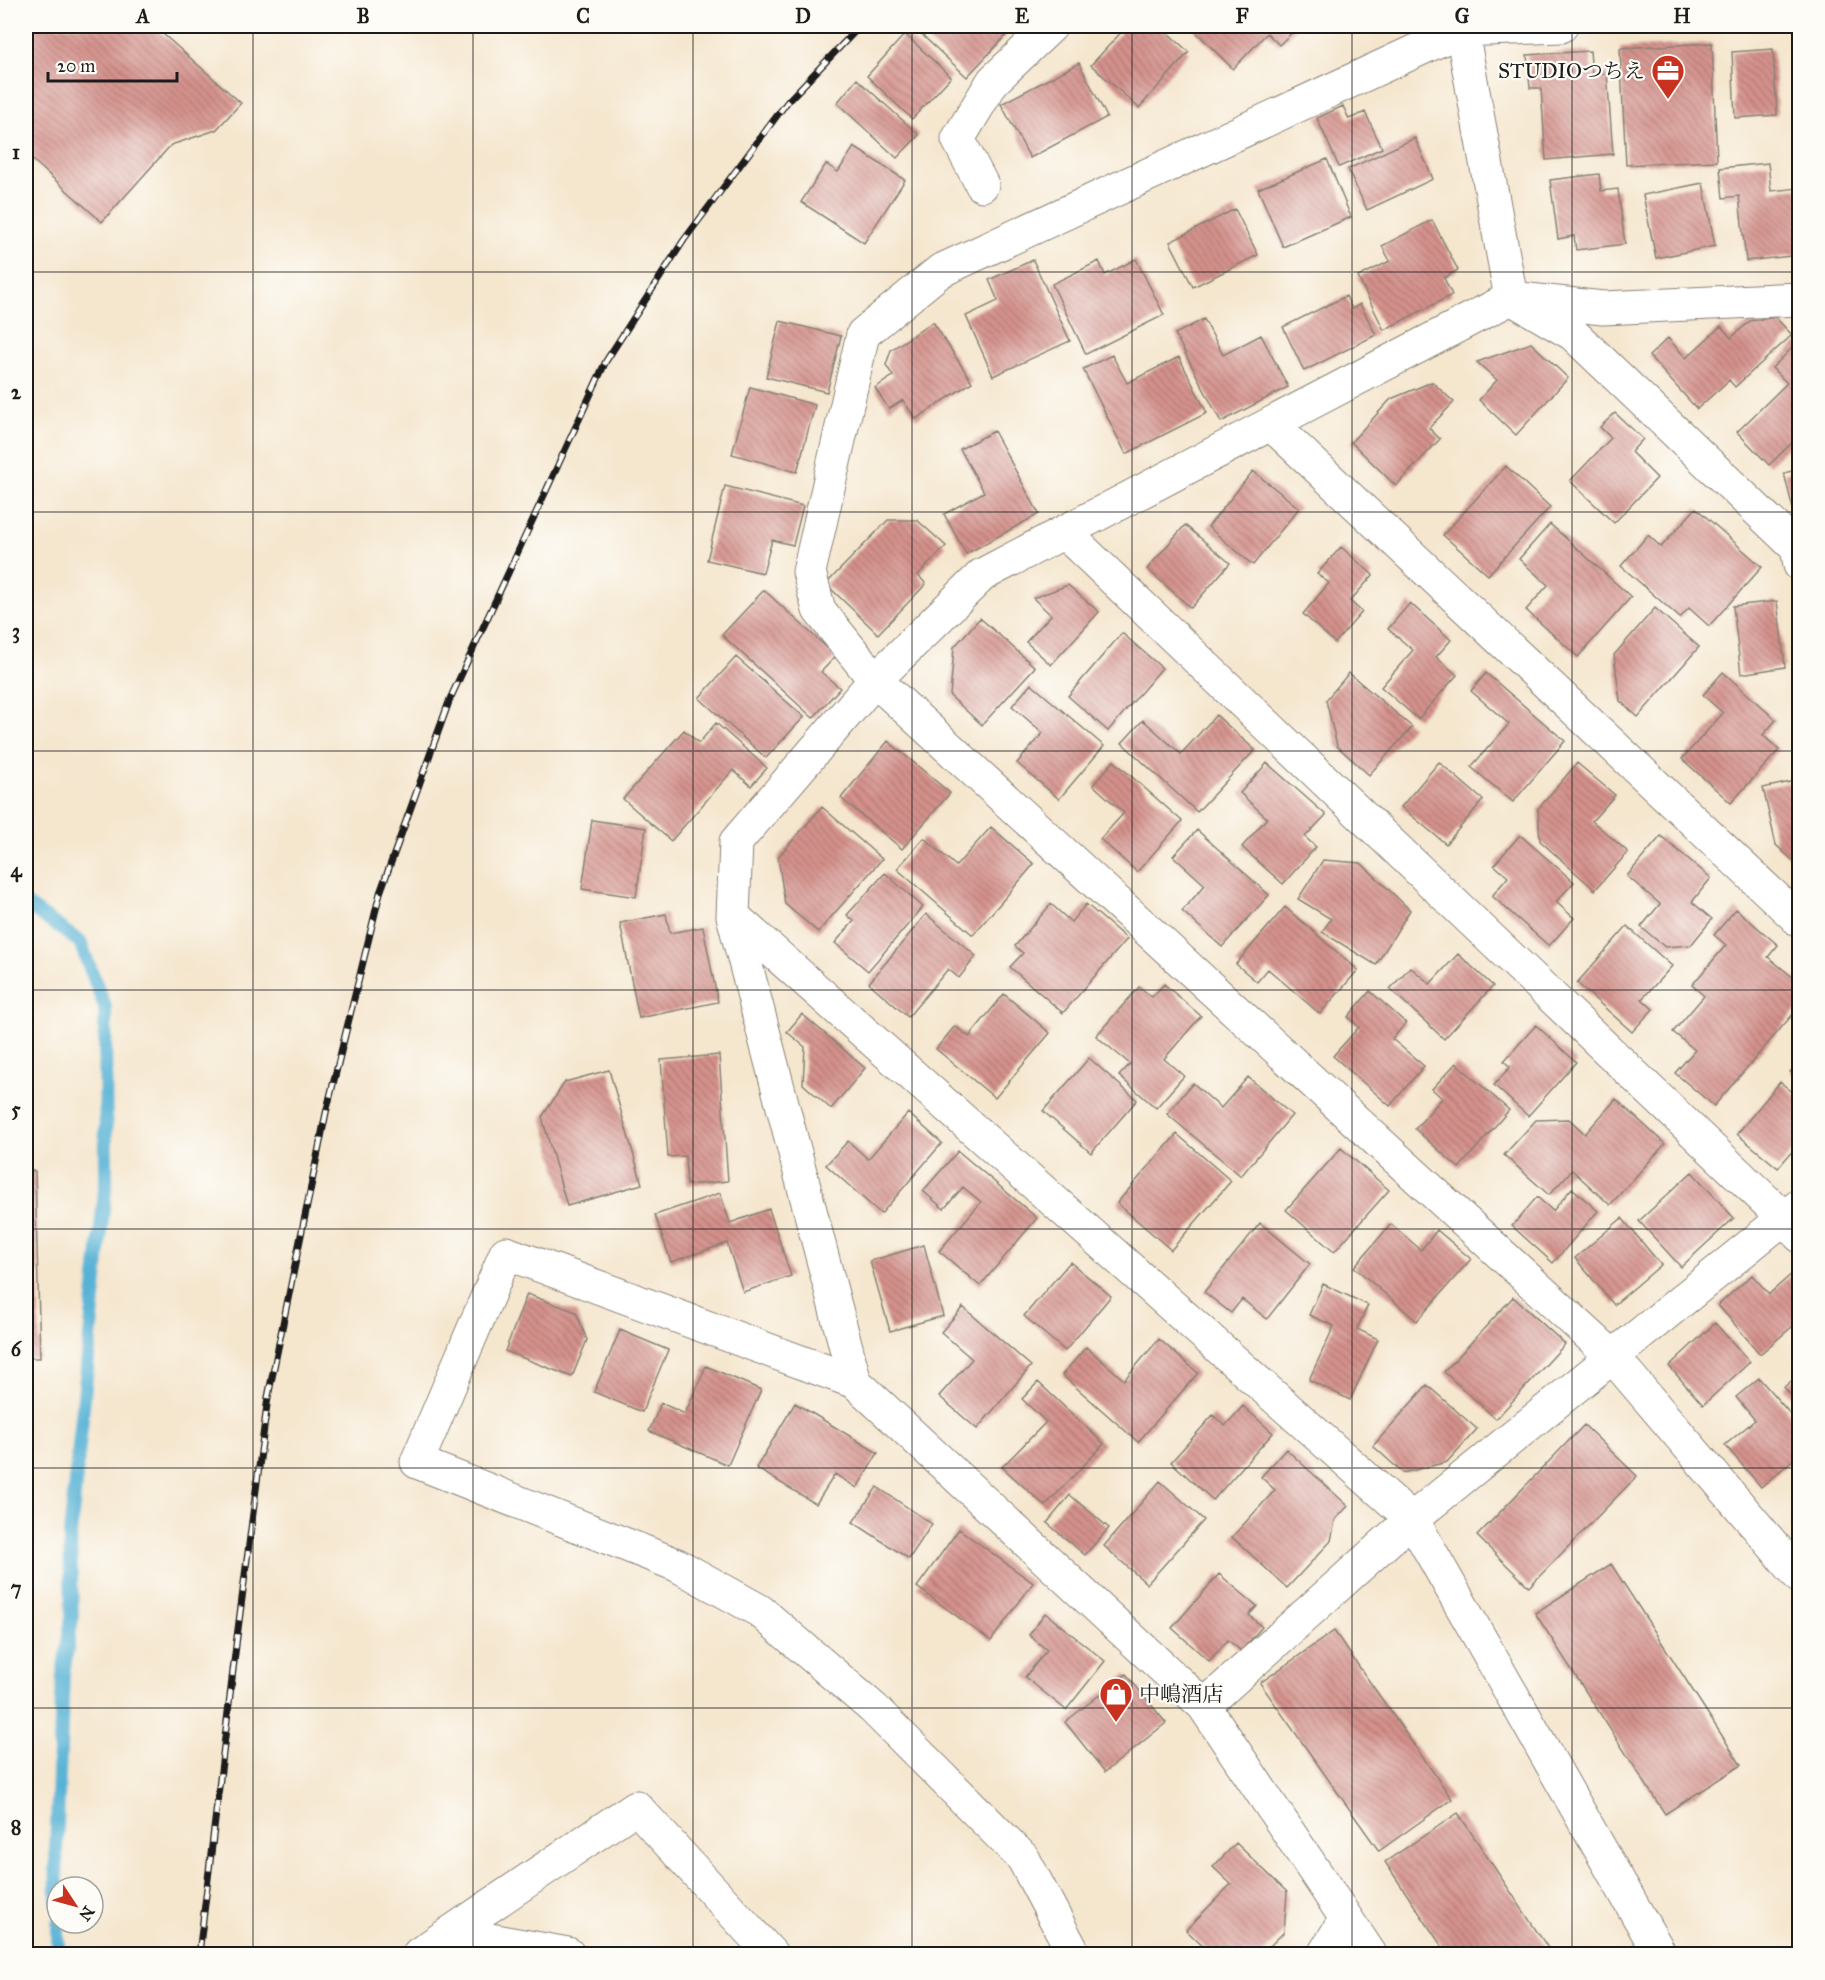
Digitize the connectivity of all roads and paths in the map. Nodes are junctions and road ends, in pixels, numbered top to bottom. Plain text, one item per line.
1 (1051, 26) edge
2 (1561, 26) edge
3 (1461, 28) edge
4 (982, 185) dead end
5 (1511, 298) junction
6 (1800, 299) edge
7 (1271, 424) junction
8 (1065, 532) junction
9 (1800, 565) edge
10 (875, 680) junction
11 (733, 916) junction
12 (1800, 921) edge
13 (1794, 1220) edge
14 (1612, 1356) junction
15 (855, 1382) junction
16 (1412, 1519) junction
17 (1800, 1577) edge
18 (1204, 1706) junction
19 (1346, 1919) junction
20 (451, 1933) junction
21 (419, 1954) edge
22 (568, 1954) edge
23 (771, 1954) edge
24 (1074, 1954) edge
25 (1324, 1954) edge
26 (1370, 1954) edge
27 (1660, 1954) edge

1 - 4 street
2 - 3 street
3 - 5 street
3 - 10 street
5 - 6 street
5 - 7 street
5 - 9 street
7 - 8 street
7 - 12 street
8 - 10 street
8 - 13 street
10 - 11 street
10 - 14 street
11 - 15 street
11 - 16 street
13 - 14 street
14 - 16 street
14 - 17 street
15 - 18 street
15 - 24 street
16 - 18 street
16 - 27 street
18 - 19 street
19 - 25 street
19 - 26 street
20 - 21 street
20 - 22 street
20 - 23 street

